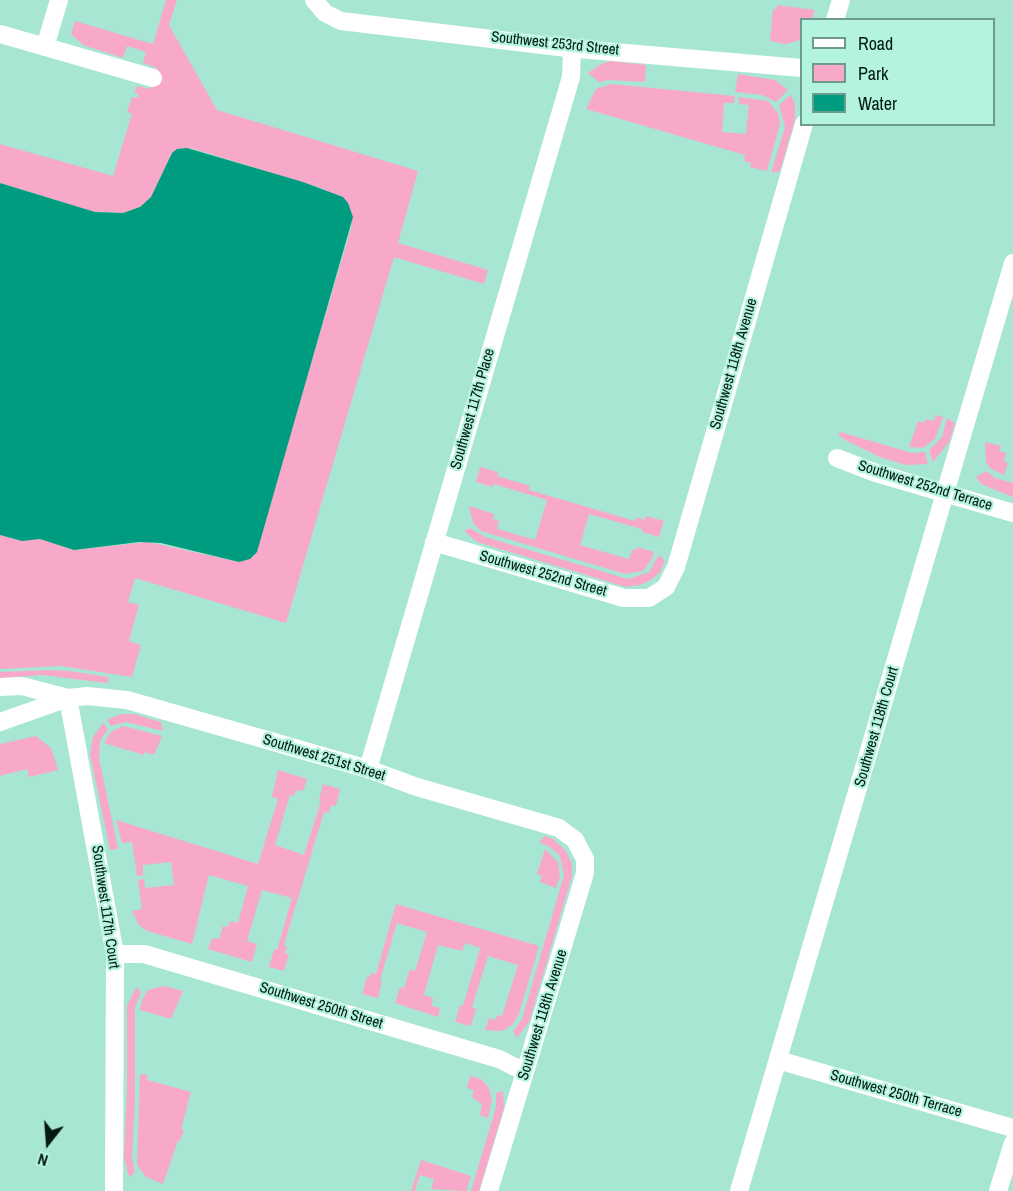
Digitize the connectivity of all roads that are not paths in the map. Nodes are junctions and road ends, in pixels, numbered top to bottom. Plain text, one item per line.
1 (58, 0) edge
2 (840, 0) edge
3 (315, 2) edge
4 (836, 18) edge
5 (0, 34) edge
6 (45, 46) junction
7 (572, 48) junction
8 (800, 68) edge
9 (153, 78) dead end
10 (803, 126) edge
11 (1012, 267) edge
12 (837, 458) dead end
13 (945, 494) junction
14 (1013, 513) edge
15 (434, 542) junction
16 (653, 597) joint
17 (0, 687) edge
18 (68, 698) junction
19 (0, 722) edge
20 (368, 769) junction
21 (575, 840) joint
22 (115, 954) junction
23 (778, 1060) junction
24 (525, 1072) junction
25 (1013, 1128) edge
26 (1013, 1143) edge
27 (114, 1191) edge
28 (489, 1191) edge
29 (739, 1191) edge
30 (998, 1191) edge

1 - 6 street
2 - 4 street
3 - 7 street, Southwest 253rd Street
5 - 6 street
6 - 9 street
7 - 8 street, Southwest 253rd Street
7 - 15 street, Southwest 117th Place
10 - 16 street, Southwest 118th Avenue
11 - 13 street, Southwest 118th Court
12 - 13 street, Southwest 252nd Terrace
13 - 14 street, Southwest 252nd Terrace
13 - 23 street, Southwest 118th Court
15 - 16 street, Southwest 252nd Street
15 - 20 street, Southwest 117th Place
17 - 18 street, Southwest 251st Street
18 - 19 street, Southwest 251st Street
18 - 20 street, Southwest 251st Street
18 - 22 street, Southwest 117th Court
20 - 21 street, Southwest 251st Street
21 - 24 street, Southwest 118th Avenue
22 - 24 street, Southwest 250th Street
22 - 27 street, Southwest 117th Court
23 - 25 street, Southwest 250th Terrace
23 - 29 street, Southwest 118th Court
24 - 28 street, Southwest 118th Avenue
26 - 30 street

